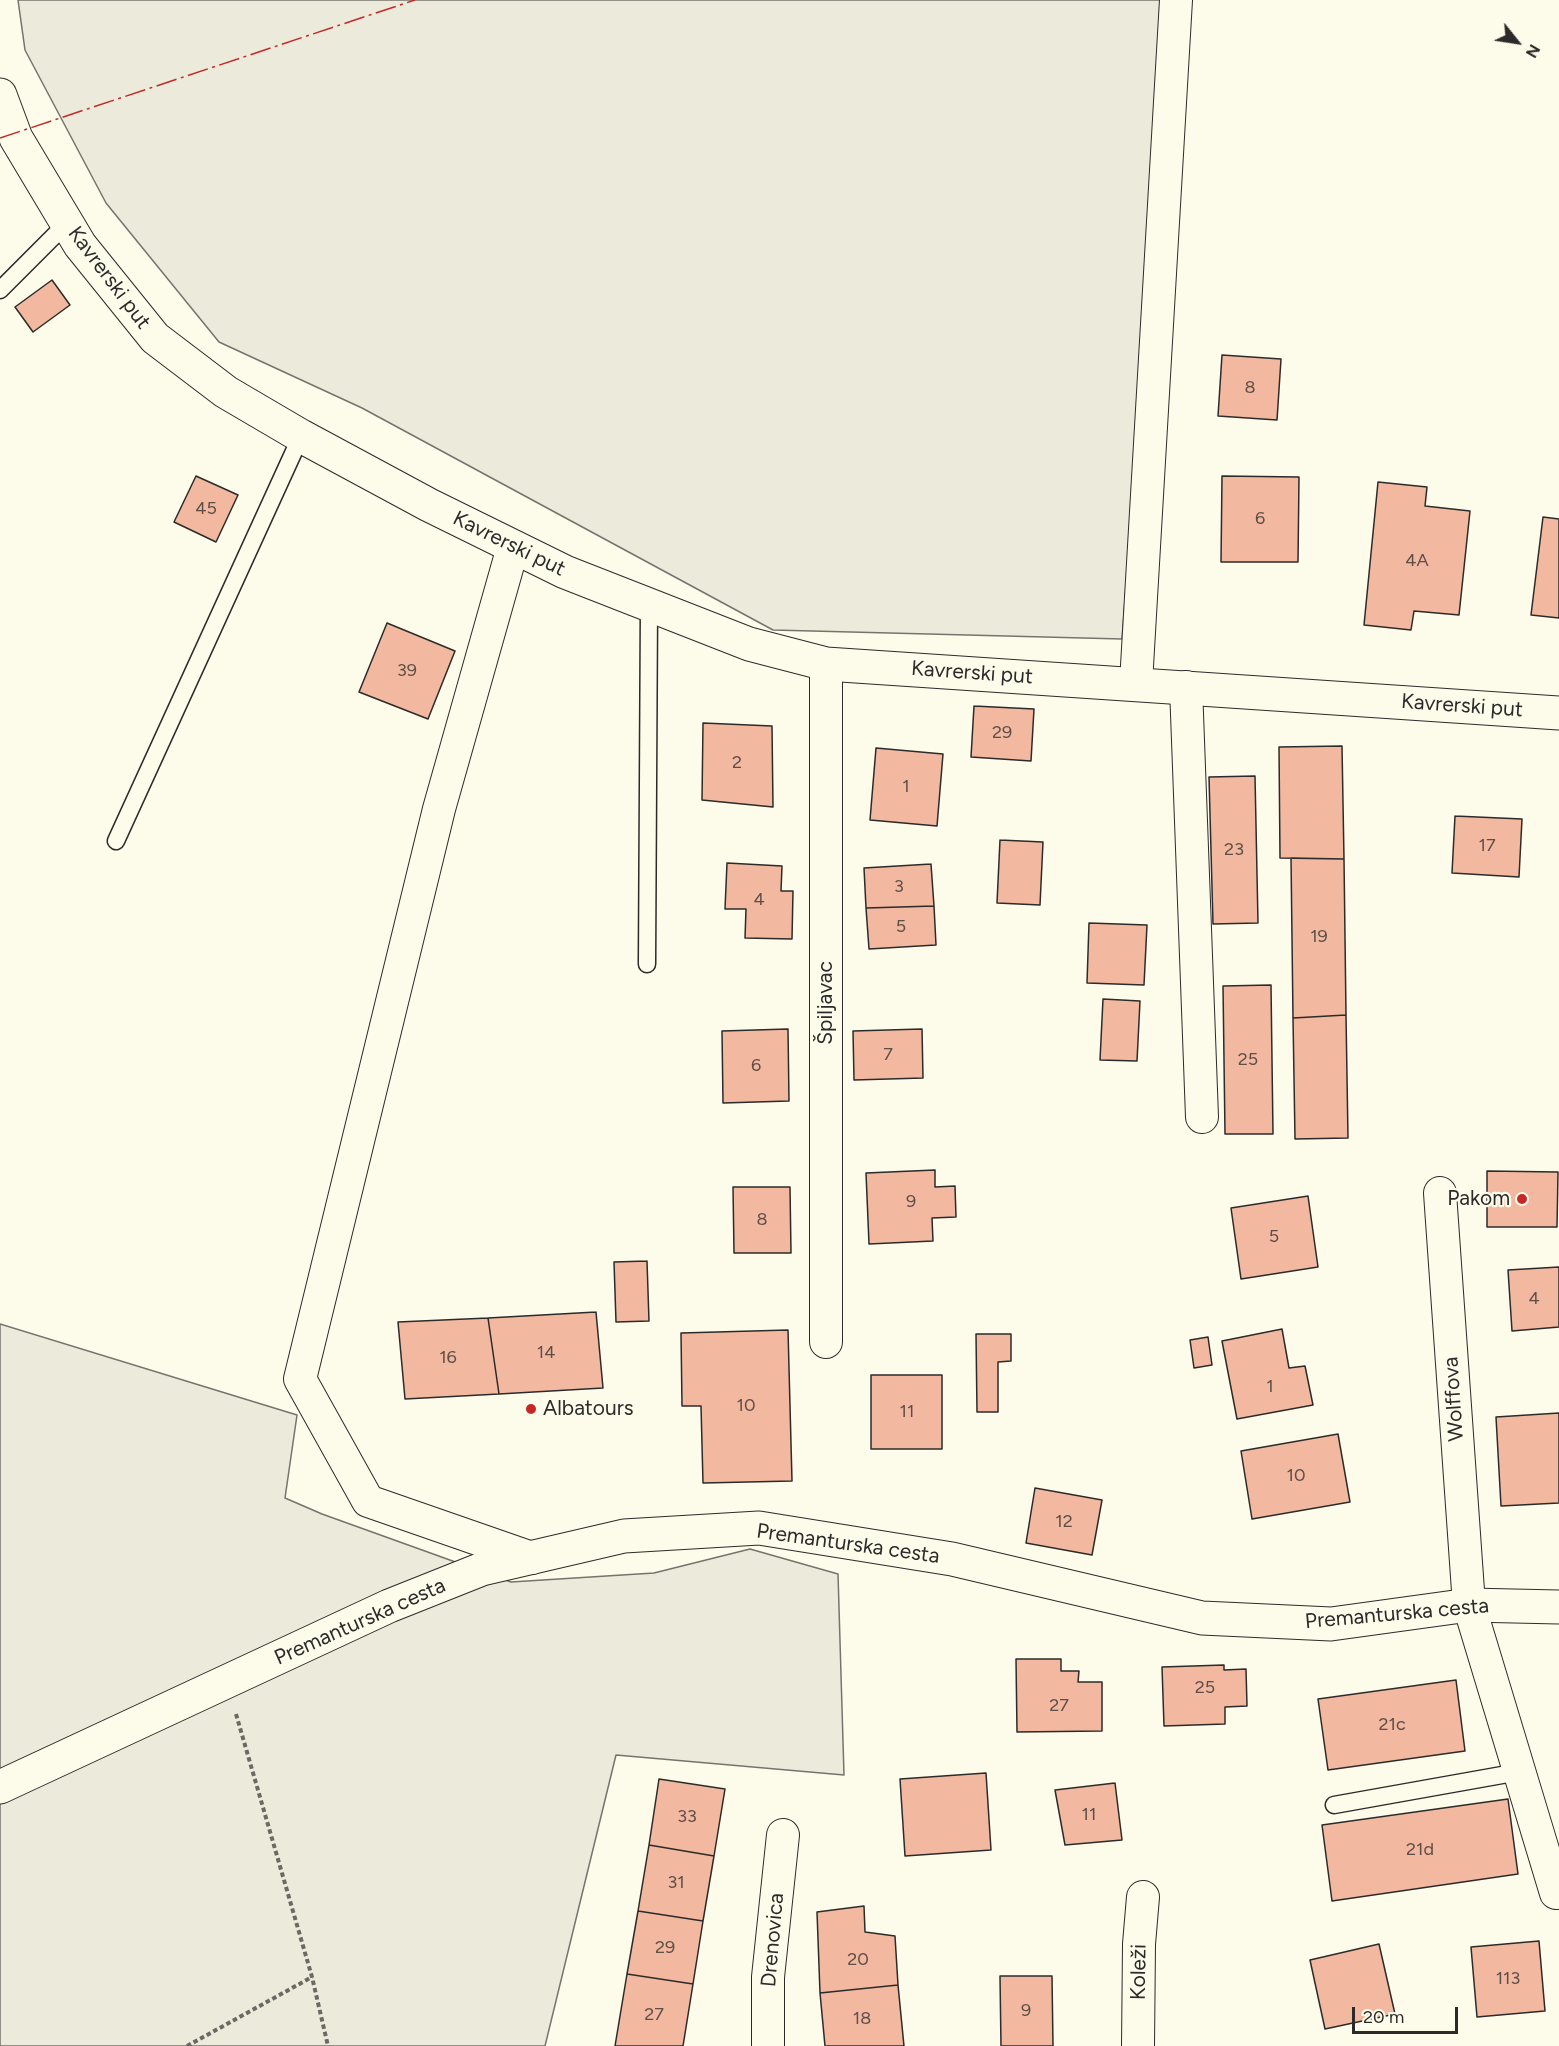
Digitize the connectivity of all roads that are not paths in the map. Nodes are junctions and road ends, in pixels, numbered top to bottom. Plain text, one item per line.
1 (1176, 0) edge
2 (3, 115) edge
3 (67, 223) junction
4 (0, 290) edge
5 (301, 436) junction
6 (513, 547) junction
7 (649, 605) junction
8 (826, 664) junction
9 (1136, 683) junction
10 (1186, 687) junction
11 (1559, 712) edge
12 (116, 841) dead end
13 (647, 964) dead end
14 (1202, 1117) dead end
15 (1440, 1193) dead end
16 (826, 1342) dead end
17 (532, 1558) junction
18 (1469, 1605) junction
19 (1559, 1607) edge
20 (1519, 1772) junction
21 (0, 1787) edge
22 (1334, 1805) dead end
23 (783, 1835) dead end
24 (1556, 1893) dead end
25 (1143, 1897) dead end
26 (768, 2046) edge
27 (1138, 2046) edge

1 - 9 street
2 - 3 main road, Kavrerski put
3 - 4 lane
3 - 5 main road, Kavrerski put
5 - 6 main road, Kavrerski put
5 - 12 lane
6 - 7 main road, Kavrerski put
6 - 17 street
7 - 8 main road, Kavrerski put
7 - 13 lane
8 - 9 main road, Kavrerski put
8 - 16 street, Špiljavac
9 - 10 main road, Kavrerski put
10 - 11 main road, Kavrerski put
10 - 14 street
15 - 18 street, Wolffova
17 - 18 main road, Premanturska cesta
17 - 21 main road, Premanturska cesta
18 - 19 main road, Premanturska cesta
18 - 20 street, Wolffova
20 - 22 lane
20 - 24 street, Wolffova
23 - 26 street, Drenovica
25 - 27 street, Koleži

